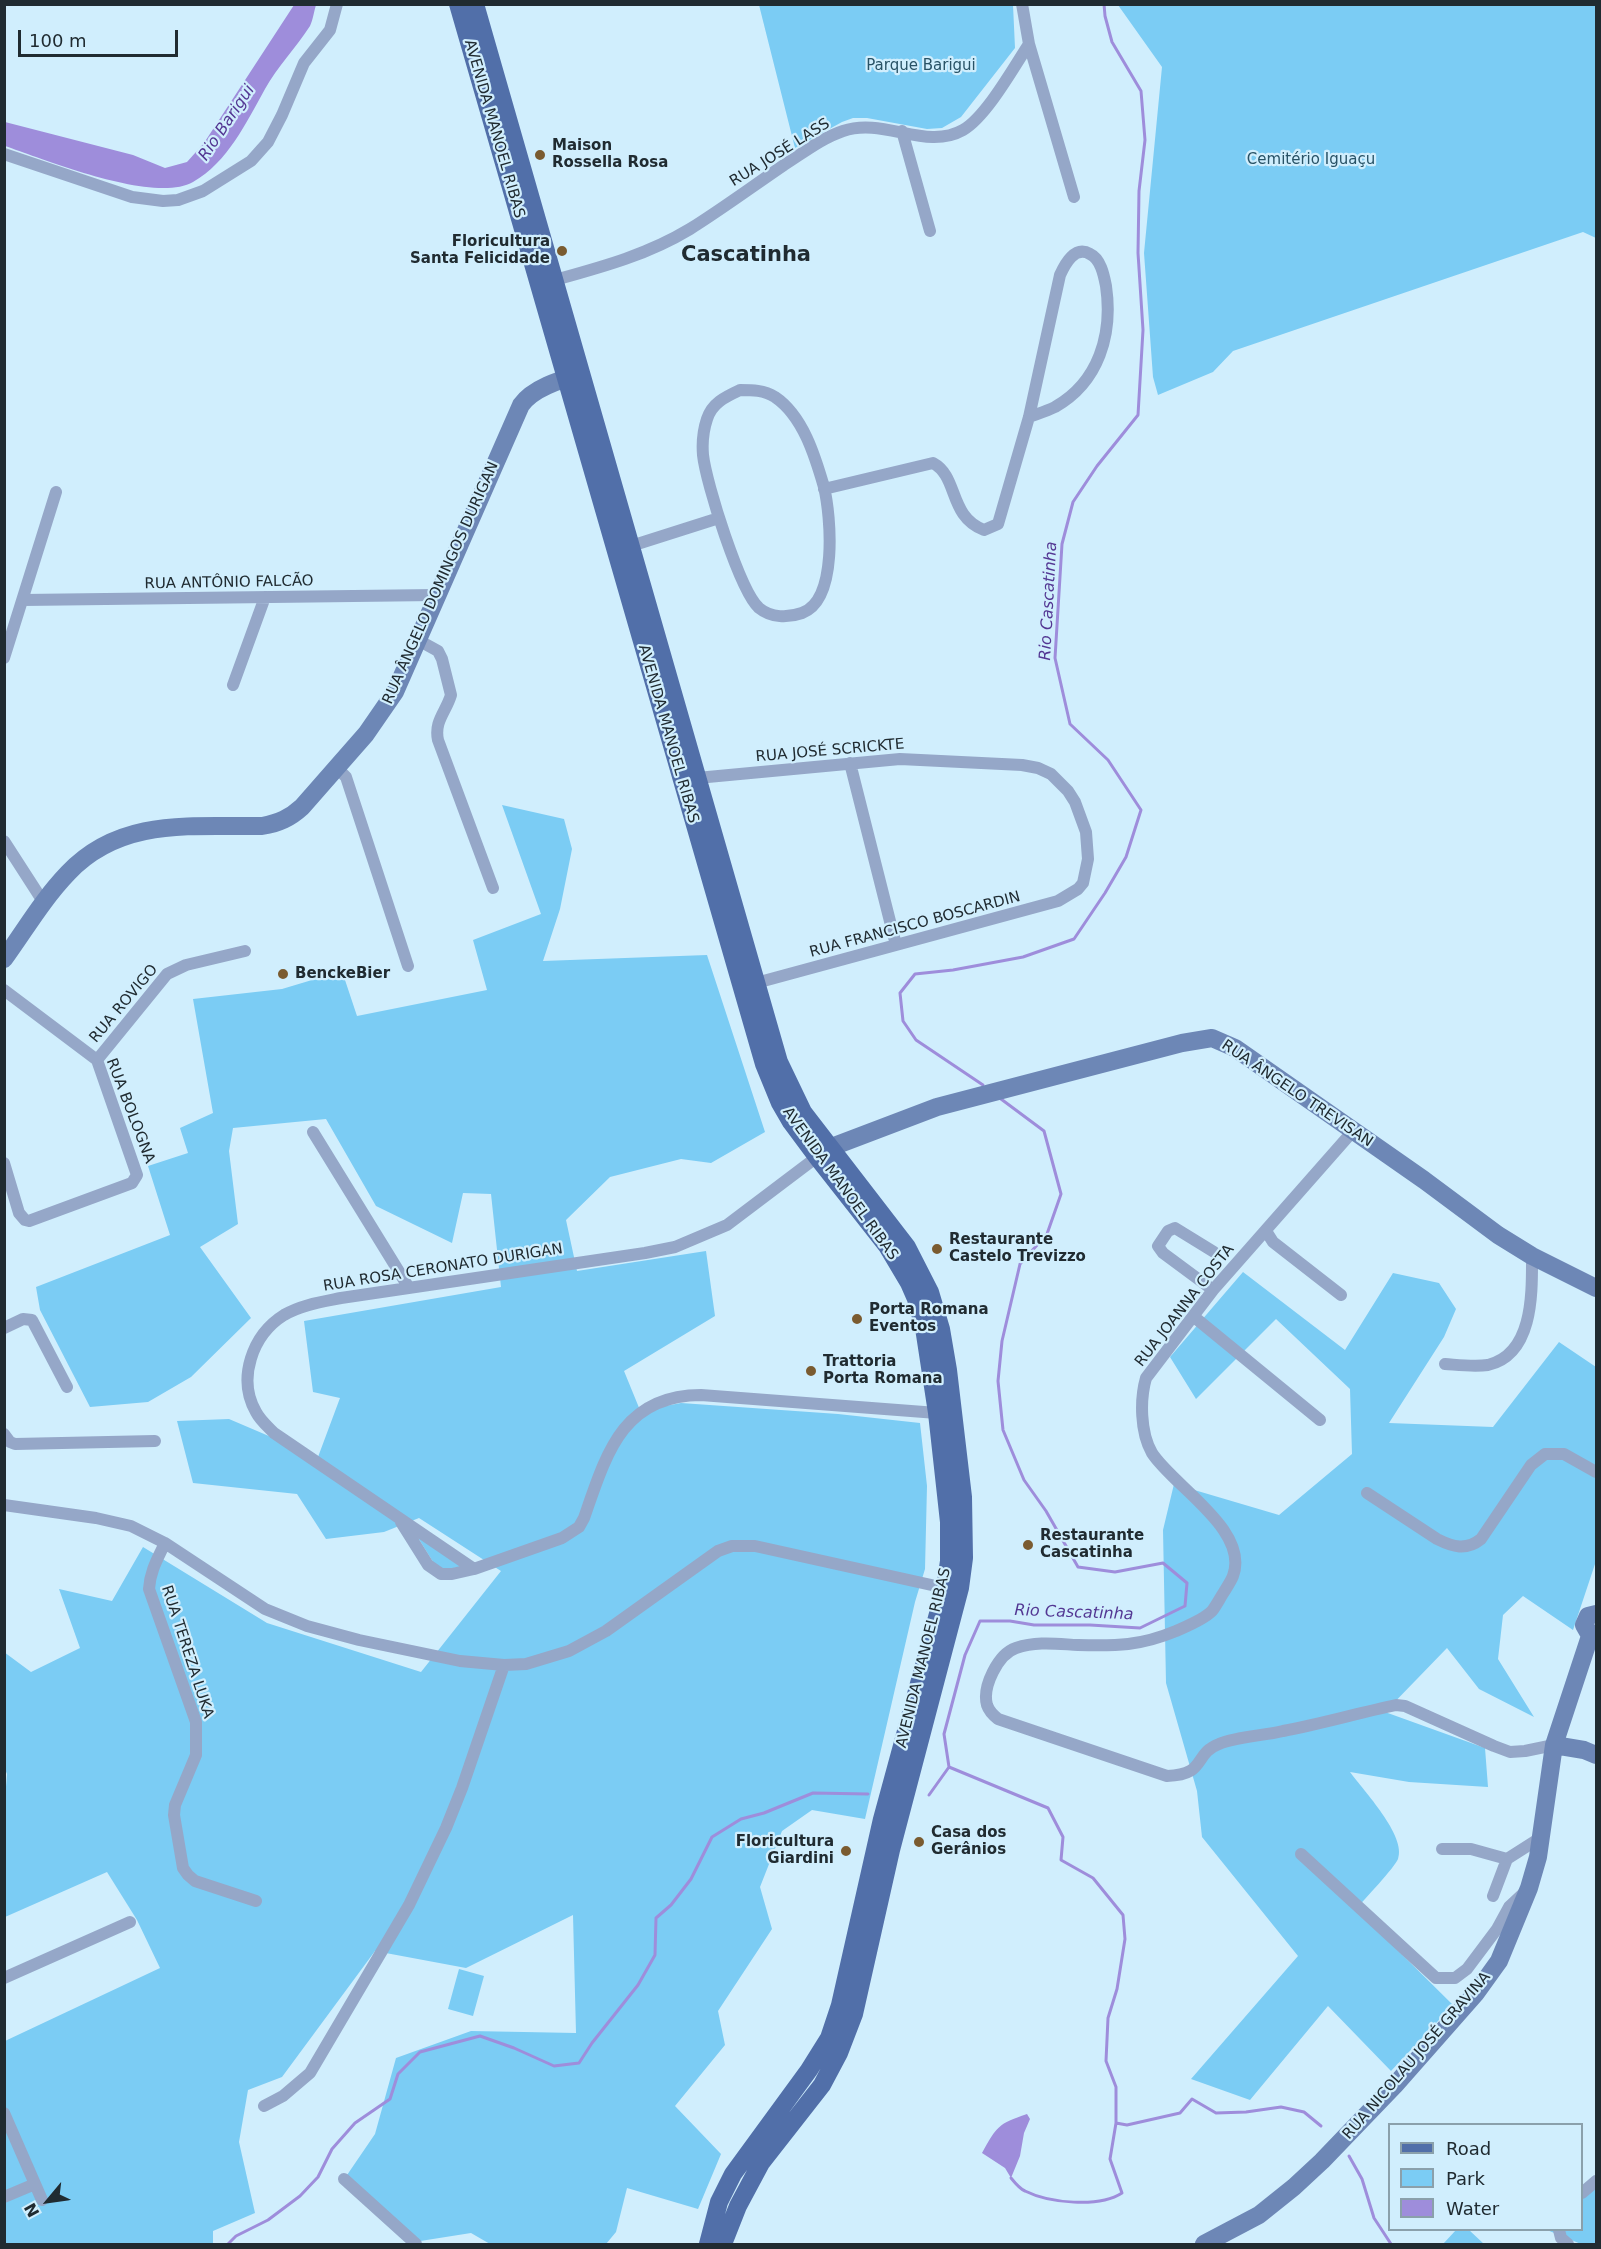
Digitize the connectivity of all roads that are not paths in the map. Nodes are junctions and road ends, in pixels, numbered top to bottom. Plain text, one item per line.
1 (337, 4) edge
2 (458, 4) edge
3 (476, 4) edge
4 (1022, 4) edge
5 (1029, 44) junction
6 (902, 131) junction
7 (4, 154) edge
8 (1074, 197) dead end
9 (930, 231) dead end
10 (555, 280) junction
11 (573, 376) junction
12 (1029, 417) junction
13 (824, 489) junction
14 (56, 492) dead end
15 (602, 507) junction
16 (719, 518) junction
17 (631, 546) junction
18 (621, 570) junction
19 (436, 595) junction
20 (265, 597) junction
21 (23, 600) junction
22 (649, 609) junction
23 (418, 639) junction
24 (4, 658) edge
25 (233, 685) dead end
26 (674, 756) junction
27 (850, 763) junction
28 (338, 768) junction
29 (697, 778) junction
30 (685, 793) junction
31 (705, 806) junction
32 (4, 841) edge
33 (492, 888) dead end
34 (1078, 889) joint
35 (44, 903) junction
36 (896, 945) junction
37 (729, 947) junction
38 (245, 951) dead end
39 (4, 959) edge
40 (408, 966) dead end
41 (756, 983) junction
42 (4, 990) edge
43 (747, 1008) junction
44 (773, 1042) junction
45 (97, 1060) junction
46 (1353, 1131) junction
47 (313, 1132) dead end
48 (823, 1153) junction
49 (4, 1163) edge
50 (1266, 1231) junction
51 (1214, 1252) dead end
52 (1532, 1256) junction
53 (409, 1288) junction
54 (1596, 1288) edge
55 (1214, 1290) junction
56 (1341, 1295) dead end
57 (1193, 1316) junction
58 (4, 1328) edge
59 (1445, 1364) dead end
60 (67, 1388) dead end
61 (937, 1413) junction
62 (1320, 1420) dead end
63 (4, 1434) edge
64 (155, 1441) dead end
65 (957, 1444) junction
66 (1596, 1472) edge
67 (1366, 1493) dead end
68 (4, 1505) edge
69 (396, 1516) junction
70 (165, 1543) junction
71 (474, 1569) junction
72 (953, 1588) junction
73 (1596, 1614) edge
74 (1594, 1634) edge
75 (504, 1665) junction
76 (1554, 1745) junction
77 (1596, 1755) edge
78 (882, 1819) junction
79 (896, 1832) junction
80 (1540, 1838) junction
81 (884, 1847) junction
82 (1442, 1849) dead end
83 (1301, 1854) dead end
84 (1507, 1859) junction
85 (1529, 1888) junction
86 (1493, 1896) dead end
87 (256, 1901) dead end
88 (130, 1922) dead end
89 (4, 1978) edge
90 (264, 2106) dead end
91 (4, 2113) edge
92 (344, 2179) dead end
93 (1596, 2181) edge
94 (35, 2184) junction
95 (1583, 2191) edge
96 (4, 2197) edge
97 (42, 2200) dead end
98 (1559, 2231) edge
99 (416, 2244) edge
100 (708, 2244) edge
101 (723, 2244) edge
102 (1204, 2244) edge
103 (1568, 2244) edge

1 - 7 street
2 - 11 main road, AVENIDA MANOEL RIBAS
3 - 10 main road, AVENIDA MANOEL RIBAS
4 - 5 street
5 - 6 street, RUA JOSÉ LASS
5 - 8 street
6 - 9 street
6 - 10 street, RUA JOSÉ LASS
10 - 11 main road, AVENIDA MANOEL RIBAS
11 - 15 main road, AVENIDA MANOEL RIBAS
11 - 17 main road, AVENIDA MANOEL RIBAS
11 - 19 street, RUA ÂNGELO DOMINGOS DURIGAN
12 - 12 street
12 - 13 street
13 - 16 street
13 - 16 street
14 - 21 street
15 - 17 main road
15 - 18 main road, AVENIDA MANOEL RIBAS
16 - 17 street
17 - 22 main road, AVENIDA MANOEL RIBAS
18 - 22 main road
18 - 26 main road, AVENIDA MANOEL RIBAS
19 - 20 street, RUA ANTÔNIO FALCÃO
19 - 23 street, RUA ÂNGELO DOMINGOS DURIGAN
20 - 21 street, RUA ANTÔNIO FALCÃO
20 - 25 street
21 - 24 street
22 - 29 main road, AVENIDA MANOEL RIBAS
23 - 28 street, RUA ÂNGELO DOMINGOS DURIGAN
23 - 33 street
26 - 29 main road
26 - 30 main road, AVENIDA MANOEL RIBAS
27 - 29 street, RUA JOSÉ SCRICKTE
27 - 34 street, RUA JOSÉ SCRICKTE
27 - 36 street
28 - 35 street, RUA ÂNGELO DOMINGOS DURIGAN
28 - 40 street
29 - 31 main road, AVENIDA MANOEL RIBAS
30 - 31 main road
30 - 37 main road, AVENIDA MANOEL RIBAS
31 - 41 main road, AVENIDA MANOEL RIBAS
32 - 35 street
34 - 36 street, RUA FRANCISCO BOSCARDIN
35 - 39 street, RUA ÂNGELO DOMINGOS DURIGAN
36 - 41 street, RUA FRANCISCO BOSCARDIN
37 - 41 main road
37 - 43 main road, AVENIDA MANOEL RIBAS
38 - 45 street, RUA ROVIGO
41 - 44 main road, AVENIDA MANOEL RIBAS
42 - 45 street, RUA BOLOGNA
43 - 44 main road
43 - 48 main road, AVENIDA MANOEL RIBAS
44 - 48 main road, AVENIDA MANOEL RIBAS
45 - 49 street, RUA BOLOGNA
46 - 48 street, RUA ÂNGELO TREVISAN
46 - 50 street, RUA JOANNA COSTA
46 - 52 street, RUA ÂNGELO TREVISAN
47 - 53 street
48 - 53 street, RUA ROSA CERONATO DURIGAN
48 - 61 main road, AVENIDA MANOEL RIBAS
48 - 65 main road, AVENIDA MANOEL RIBAS
50 - 55 street, RUA JOANNA COSTA
50 - 56 street
51 - 55 street
52 - 54 street, RUA ÂNGELO TREVISAN
52 - 59 street
53 - 69 street, RUA ROSA CERONATO DURIGAN
55 - 57 street, RUA JOANNA COSTA
57 - 62 street
57 - 76 street, RUA JOANNA COSTA
58 - 60 street
61 - 65 main road
61 - 71 street
61 - 72 main road, AVENIDA MANOEL RIBAS
63 - 64 street
65 - 72 main road, AVENIDA MANOEL RIBAS
66 - 67 street
68 - 70 street
69 - 71 street, RUA ROSA CERONATO DURIGAN
69 - 71 street
70 - 75 street
70 - 87 street, RUA TEREZA LUKA
72 - 75 street
72 - 78 main road, AVENIDA MANOEL RIBAS
72 - 79 main road, AVENIDA MANOEL RIBAS
73 - 74 street, RUA NICOLAU JOSÉ GRAVINA
74 - 76 street, RUA NICOLAU JOSÉ GRAVINA
75 - 90 street
76 - 77 street
76 - 80 street, RUA NICOLAU JOSÉ GRAVINA
78 - 79 main road
78 - 81 main road, AVENIDA MANOEL RIBAS
79 - 81 main road, AVENIDA MANOEL RIBAS
80 - 84 street
80 - 85 street, RUA NICOLAU JOSÉ GRAVINA
81 - 100 main road, AVENIDA MANOEL RIBAS
81 - 101 main road, AVENIDA MANOEL RIBAS
82 - 84 street
83 - 85 street
84 - 86 street
85 - 102 street, RUA NICOLAU JOSÉ GRAVINA
88 - 89 street
91 - 94 street
92 - 99 street
93 - 95 street
94 - 96 street
94 - 97 street
98 - 103 street

